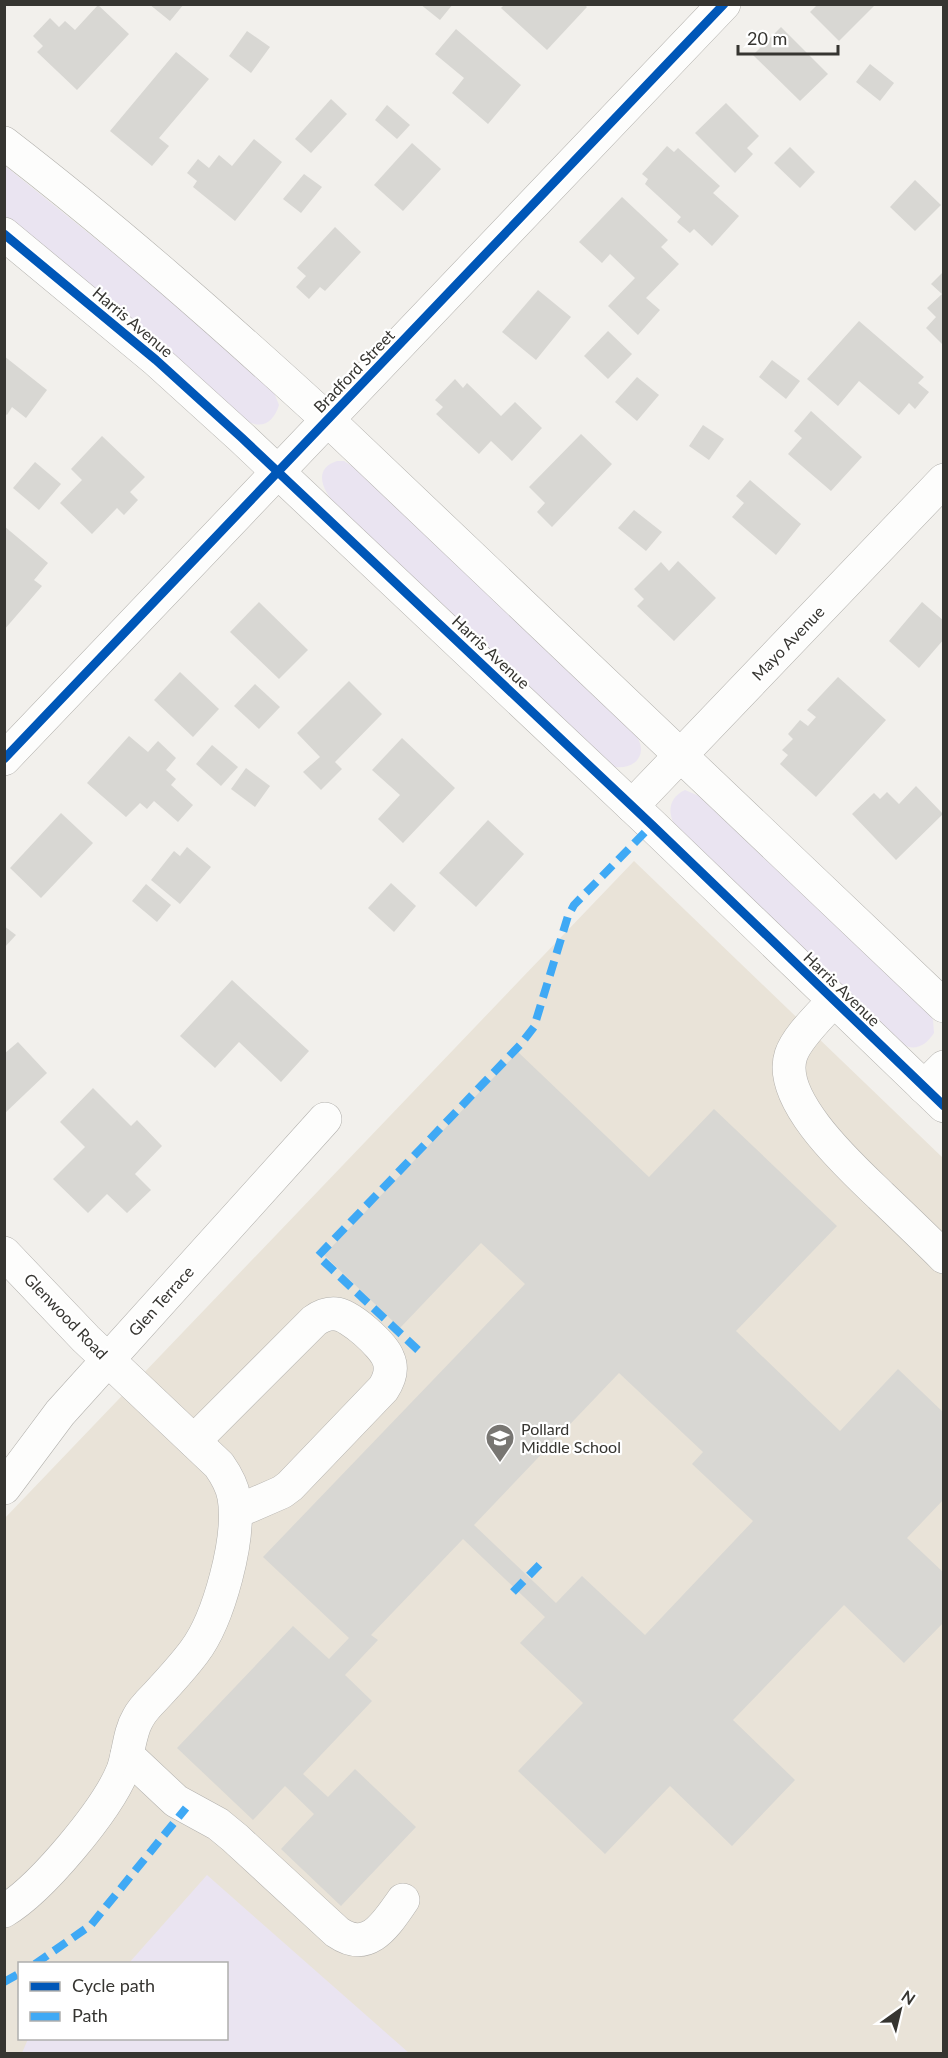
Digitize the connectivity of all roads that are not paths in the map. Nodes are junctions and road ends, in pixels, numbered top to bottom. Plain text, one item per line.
1 (716, 7) edge
2 (4, 143) edge
3 (4, 234) edge
4 (328, 420) junction
5 (279, 472) junction
6 (944, 480) edge
7 (680, 755) junction
8 (4, 759) edge
9 (632, 806) junction
10 (833, 1001) junction
11 (944, 1006) edge
12 (937, 1087) edge
13 (325, 1119) dead end
14 (4, 1253) edge
15 (944, 1257) edge
16 (118, 1369) junction
17 (194, 1441) junction
18 (4, 1488) edge
19 (236, 1512) junction
20 (127, 1755) junction
21 (403, 1900) dead end
22 (4, 1911) edge

1 - 4 street, Bradford Street
2 - 4 street
3 - 5 street, Harris Avenue
4 - 5 street, Bradford Street
4 - 7 street
5 - 8 street, Bradford Street
5 - 9 street, Harris Avenue
6 - 7 street, Mayo Avenue
7 - 9 street, Mayo Avenue
7 - 11 street
9 - 10 street, Harris Avenue
10 - 12 street, Harris Avenue
10 - 15 street
13 - 16 street, Glen Terrace
14 - 16 street, Glenwood Road
16 - 17 street, Glenwood Road
16 - 18 street, Glen Terrace
17 - 19 street, Glenwood Road
17 - 19 street
19 - 20 street
20 - 21 street
20 - 22 street

